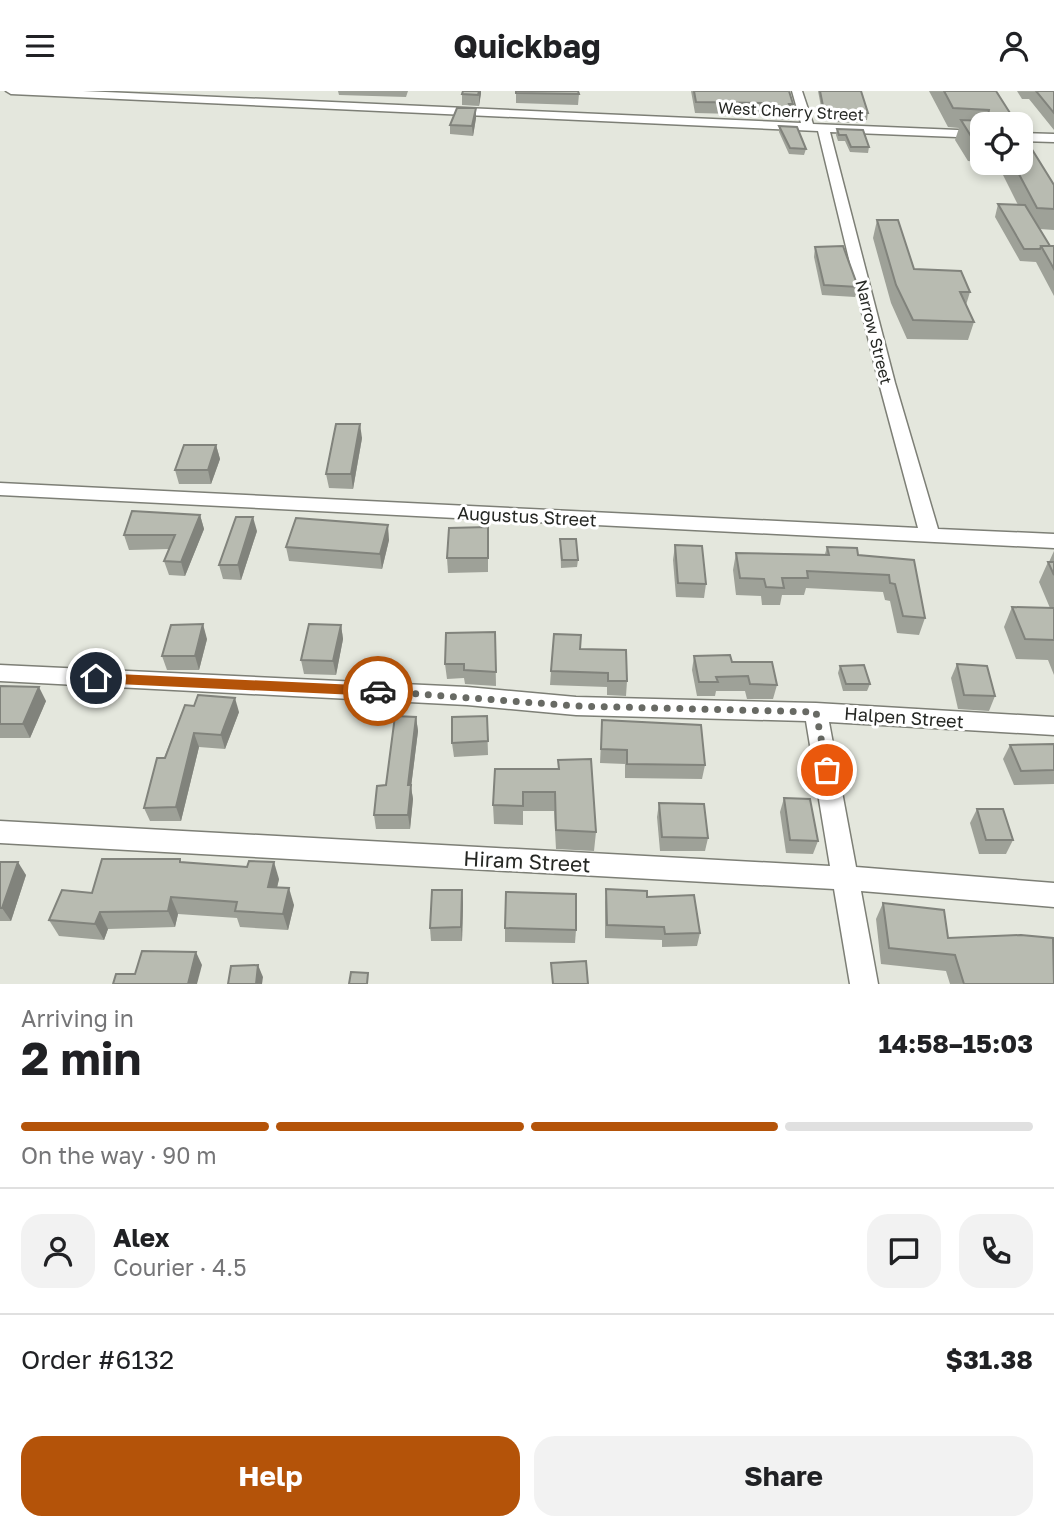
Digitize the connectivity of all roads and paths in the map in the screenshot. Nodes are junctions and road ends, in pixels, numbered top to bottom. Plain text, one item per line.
1 (11, 91) edge
2 (797, 91) edge
3 (90, 92) edge
4 (426, 93) dead end
5 (419, 109) junction
6 (815, 127) junction
7 (970, 134) edge
8 (1033, 137) edge
9 (1054, 138) edge
10 (0, 489) edge
11 (930, 535) junction
12 (1054, 541) edge
13 (0, 673) edge
14 (816, 712) junction
15 (1054, 726) edge
16 (0, 832) edge
17 (845, 880) junction
18 (1054, 895) edge
19 (864, 984) edge

1 - 3 street, West Cherry Street
2 - 6 street, Narrow Street
3 - 5 street, West Cherry Street
4 - 5 street
5 - 6 street, West Cherry Street
6 - 7 street, West Cherry Street
6 - 11 street, Narrow Street
8 - 9 street
10 - 11 street, Augustus Street
11 - 12 street, Augustus Street
13 - 14 street, Halpen Street
14 - 15 street, Halpen Street
14 - 17 street
16 - 17 street, Hiram Street
17 - 18 street, Hiram Street
17 - 19 street

